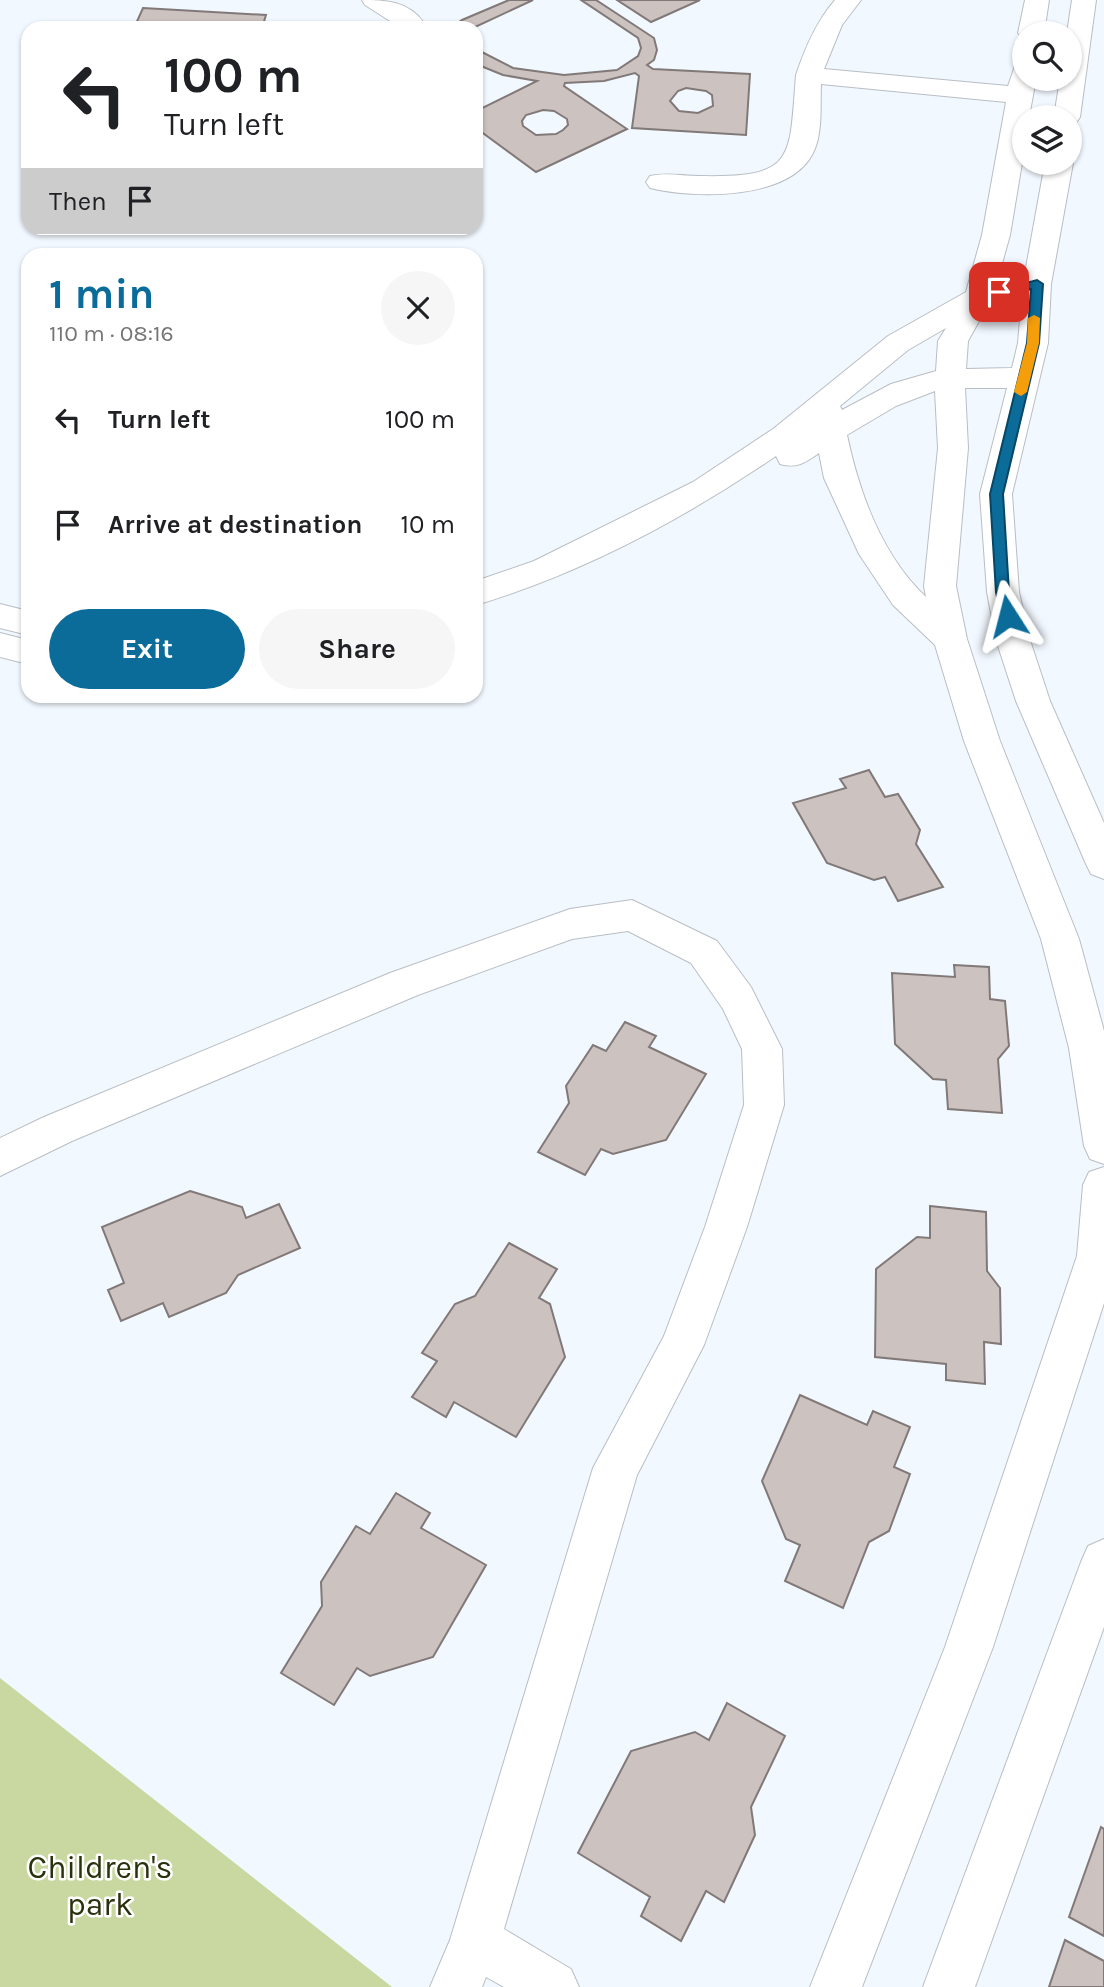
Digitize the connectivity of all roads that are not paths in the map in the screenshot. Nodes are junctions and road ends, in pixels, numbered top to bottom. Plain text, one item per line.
1 (374, 0) edge
2 (849, 0) edge
3 (1037, 0) edge
4 (1084, 0) edge
5 (408, 21) edge
6 (1033, 21) edge
7 (809, 75) junction
8 (1012, 83) edge
9 (1020, 91) edge
10 (1070, 105) edge
11 (1057, 175) edge
12 (660, 182) dead end
13 (1037, 284) junction
14 (979, 296) junction
15 (1024, 378) junction
16 (950, 380) junction
17 (828, 417) junction
18 (483, 591) edge
19 (0, 616) edge
20 (483, 617) edge
21 (21, 621) edge
22 (950, 639) junction
23 (0, 645) edge
24 (21, 650) edge
25 (1104, 864) edge
26 (1104, 1146) edge
27 (0, 1158) edge
28 (1104, 1185) edge
29 (1104, 1562) edge
30 (475, 1941) junction
31 (456, 1987) edge
32 (553, 1987) edge
33 (836, 1987) edge
34 (949, 1987) edge

1 - 5 street
2 - 7 street
3 - 6 street
4 - 10 street
7 - 8 street
7 - 12 street
9 - 14 street
11 - 13 street
13 - 14 street
13 - 15 street
14 - 16 street
14 - 17 street
15 - 16 street
15 - 25 street
16 - 17 street
16 - 22 street
17 - 18 street
17 - 20 street
17 - 22 street
19 - 21 street
22 - 26 street
23 - 24 street
27 - 30 street
28 - 33 street
29 - 34 street
30 - 31 street
30 - 32 street

